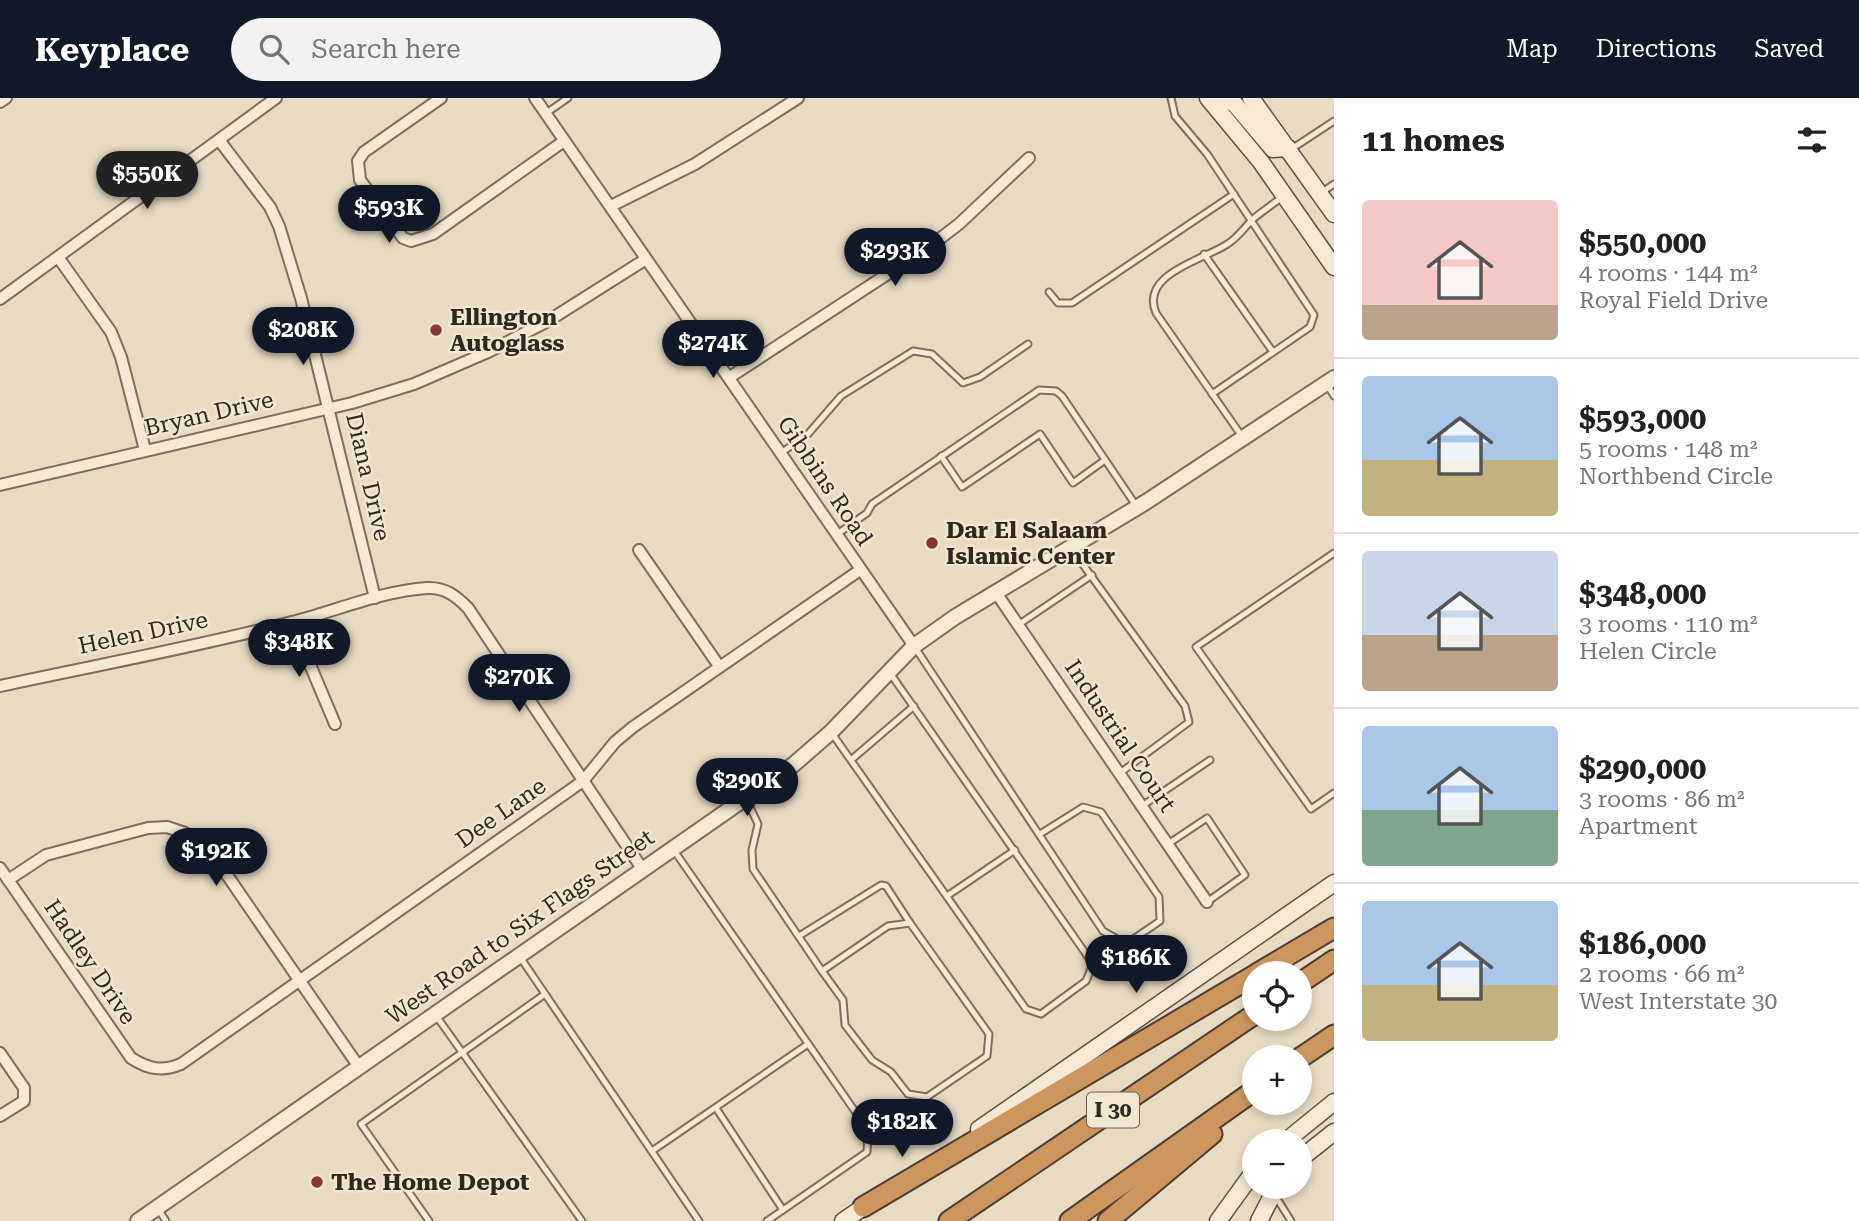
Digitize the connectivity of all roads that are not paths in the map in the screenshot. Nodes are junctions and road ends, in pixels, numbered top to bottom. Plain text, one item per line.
1 (6, 98) edge
2 (276, 98) edge
3 (442, 98) edge
4 (534, 98) edge
5 (568, 98) edge
6 (798, 98) edge
7 (1171, 98) edge
8 (1208, 98) edge
9 (1216, 98) edge
10 (1251, 98) edge
11 (0, 102) edge
12 (545, 114) junction
13 (1334, 121) edge
14 (219, 140) junction
15 (565, 141) junction
16 (1289, 149) junction
17 (1029, 158) dead end
18 (1334, 184) edge
19 (1320, 193) junction
20 (1234, 194) junction
21 (1284, 195) junction
22 (611, 206) junction
23 (1334, 214) edge
24 (1250, 222) junction
25 (1204, 254) junction
26 (58, 257) junction
27 (646, 259) junction
28 (1334, 267) edge
29 (1049, 292) dead end
30 (0, 299) edge
31 (1028, 344) dead end
32 (1273, 352) junction
33 (730, 377) junction
34 (1331, 386) edge
35 (1212, 394) junction
36 (330, 408) junction
37 (1243, 438) junction
38 (145, 450) junction
39 (781, 453) junction
40 (941, 456) junction
41 (1105, 460) junction
42 (0, 485) edge
43 (1138, 507) junction
44 (836, 535) junction
45 (1071, 548) junction
46 (639, 550) dead end
47 (1333, 554) edge
48 (860, 570) junction
49 (1092, 575) junction
50 (997, 594) junction
51 (375, 598) junction
52 (292, 622) junction
53 (1018, 625) junction
54 (914, 646) junction
55 (719, 666) junction
56 (890, 672) junction
57 (0, 686) edge
58 (914, 706) junction
59 (335, 724) dead end
60 (831, 732) junction
61 (851, 760) junction
62 (1210, 760) dead end
63 (1120, 773) junction
64 (583, 781) junction
65 (1334, 793) edge
66 (746, 798) junction
67 (1142, 806) junction
68 (1040, 834) junction
69 (1168, 844) junction
70 (673, 849) junction
71 (1014, 849) junction
72 (0, 868) edge
73 (643, 870) junction
74 (8, 880) junction
75 (1334, 883) edge
76 (947, 896) junction
77 (1207, 902) joint
78 (910, 923) junction
79 (1334, 928) edge
80 (799, 936) junction
81 (519, 956) junction
82 (1334, 960) edge
83 (1278, 961) edge
84 (822, 971) junction
85 (1312, 975) edge
86 (298, 982) junction
87 (1242, 982) edge
88 (545, 994) junction
89 (435, 1014) junction
90 (1242, 1023) edge
91 (1334, 1035) edge
92 (808, 1044) junction
93 (1312, 1051) edge
94 (462, 1052) junction
95 (0, 1053) edge
96 (359, 1067) junction
97 (154, 1069) joint
98 (1242, 1099) edge
99 (1334, 1102) edge
100 (716, 1108) junction
101 (1242, 1109) edge
102 (0, 1116) edge
103 (1301, 1129) edge
104 (1334, 1132) edge
105 (1312, 1149) edge
106 (652, 1151) junction
107 (1242, 1188) edge
108 (1268, 1199) edge
109 (1278, 1199) edge
110 (156, 1206) junction
111 (863, 1208) junction
112 (783, 1210) junction
113 (138, 1221) edge
114 (166, 1221) edge
115 (429, 1221) edge
116 (582, 1221) edge
117 (699, 1221) edge
118 (767, 1221) edge
119 (843, 1221) edge
120 (949, 1221) edge
121 (1070, 1221) edge
122 (1108, 1221) edge
123 (1218, 1221) edge
124 (1259, 1221) edge
125 (1291, 1221) edge

1 - 11 street
2 - 14 street
3 - 15 street
4 - 12 street, Gibbins Road
5 - 12 lane
6 - 22 street
7 - 20 lane
8 - 21 main road
9 - 16 main road
10 - 16 main road
12 - 15 street, Gibbins Road
13 - 16 lane
14 - 26 street
14 - 36 street, Diana Drive
15 - 22 street, Gibbins Road
16 - 19 main road
17 - 33 street
18 - 19 lane
19 - 23 main road
20 - 24 lane
20 - 29 lane
21 - 24 lane
21 - 28 main road
22 - 27 street, Gibbins Road
24 - 25 lane
24 - 32 lane
25 - 32 lane
25 - 35 lane
26 - 30 street
26 - 38 street
27 - 33 street, Gibbins Road
27 - 36 street, Bryan Drive
31 - 39 lane
32 - 35 lane
33 - 39 street, Gibbins Road
34 - 37 street, West Road to Six Flags Street
35 - 37 lane
36 - 38 street, Bryan Drive
36 - 51 street, Diana Drive
37 - 43 street, West Road to Six Flags Street
38 - 42 street, Bryan Drive
39 - 44 street, Gibbins Road
40 - 41 lane
40 - 41 lane
40 - 44 lane
41 - 43 lane
43 - 45 street, West Road to Six Flags Street
44 - 48 street, Gibbins Road
45 - 49 lane
45 - 50 street, West Road to Six Flags Street
46 - 55 street
47 - 65 lane
48 - 54 street, Gibbins Road
48 - 55 street, Dee Lane
49 - 53 lane
49 - 63 lane
50 - 53 street, Industrial Court
50 - 54 street, West Road to Six Flags Street
51 - 52 street, Helen Drive
51 - 64 street, Helen Drive
52 - 57 street, Helen Drive
52 - 59 street
53 - 63 street, Industrial Court
54 - 56 street, West Road to Six Flags Street
54 - 68 lane
55 - 64 street, Dee Lane
56 - 58 lane
56 - 60 street, West Road to Six Flags Street
58 - 61 lane
58 - 71 lane
60 - 61 lane
60 - 66 street, West Road to Six Flags Street
61 - 76 lane
62 - 67 lane
63 - 67 street, Industrial Court
64 - 73 street, Helen Drive
64 - 86 street, Dee Lane
66 - 70 street, West Road to Six Flags Street
66 - 80 lane
67 - 69 street, Industrial Court
68 - 68 lane
69 - 77 street, Industrial Court
69 - 77 lane
70 - 73 street, West Road to Six Flags Street
70 - 92 lane
71 - 76 lane
71 - 76 lane
72 - 74 street, Hadley Drive
73 - 81 street, West Road to Six Flags Street
74 - 86 street
74 - 97 street, Hadley Drive
75 - 111 main road
78 - 80 lane
78 - 84 lane
78 - 84 lane
79 - 83 highway
80 - 84 lane
81 - 88 lane
81 - 89 street, West Road to Six Flags Street
82 - 85 highway
86 - 96 street
86 - 97 street, Dee Lane
87 - 111 highway
88 - 94 lane
88 - 106 lane
89 - 94 lane
89 - 96 street, West Road to Six Flags Street
90 - 120 highway, I 30
91 - 93 highway
92 - 100 lane
92 - 112 lane
94 - 115 lane
94 - 116 lane
95 - 102 street
96 - 110 street, West Road to Six Flags Street
98 - 121 highway
99 - 103 main road
100 - 106 lane
100 - 112 lane
101 - 122 highway
104 - 105 main road
106 - 117 lane
107 - 123 main road
108 - 124 main road
109 - 125 lane
110 - 113 street, West Road to Six Flags Street
110 - 114 lane
111 - 119 main road
112 - 118 lane

